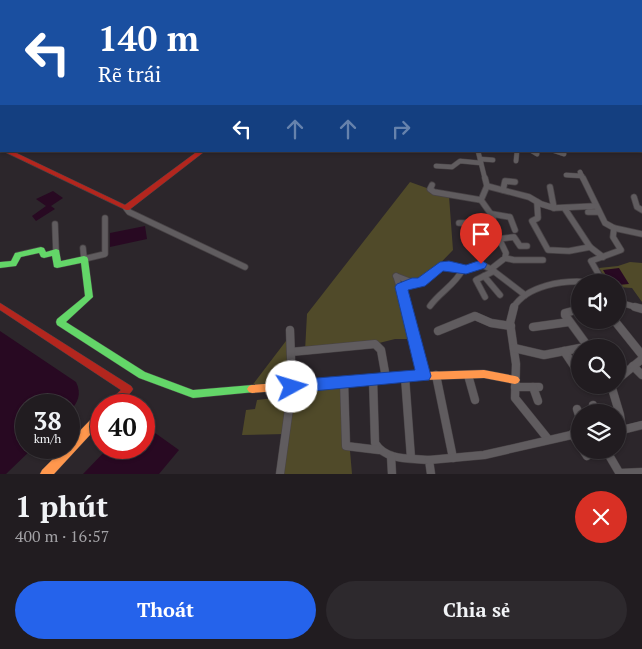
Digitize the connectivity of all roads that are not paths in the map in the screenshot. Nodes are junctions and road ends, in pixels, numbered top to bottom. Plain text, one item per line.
1 (8, 152) edge
2 (201, 152) edge
3 (478, 152) edge
4 (518, 152) edge
5 (558, 152) edge
6 (564, 154) dead end
7 (493, 160) dead end
8 (481, 161) junction
9 (516, 161) dead end
10 (436, 166) dead end
11 (566, 176) dead end
12 (516, 182) dead end
13 (432, 184) dead end
14 (487, 186) junction
15 (550, 187) dead end
16 (503, 190) junction
17 (634, 197) dead end
18 (481, 200) junction
19 (537, 202) junction
20 (596, 206) junction
21 (126, 208) junction
22 (554, 208) junction
23 (565, 209) junction
24 (642, 210) edge
25 (588, 212) dead end
26 (599, 212) junction
27 (492, 214) junction
28 (105, 218) dead end
29 (459, 223) dead end
30 (493, 223) junction
31 (55, 224) dead end
32 (614, 228) junction
33 (515, 230) dead end
34 (642, 234) edge
35 (499, 239) junction
36 (527, 246) dead end
37 (590, 247) junction
38 (83, 248) dead end
39 (56, 252) junction
40 (603, 257) junction
41 (505, 258) junction
42 (84, 259) junction
43 (544, 260) dead end
44 (0, 265) edge
45 (245, 267) dead end
46 (462, 269) junction
47 (493, 270) junction
48 (598, 274) edge
49 (484, 276) junction
50 (571, 282) edge
51 (412, 283) junction
52 (401, 287) junction
53 (500, 294) dead end
54 (525, 295) junction
55 (485, 296) dead end
56 (626, 304) edge
57 (0, 306) edge
58 (430, 306) dead end
59 (642, 309) edge
60 (571, 311) edge
61 (569, 322) junction
62 (511, 326) junction
63 (532, 327) dead end
64 (621, 329) edge
65 (290, 330) dead end
66 (438, 331) dead end
67 (580, 339) edge
68 (514, 348) junction
69 (571, 350) edge
70 (291, 352) junction
71 (564, 352) junction
72 (642, 357) edge
73 (571, 362) edge
74 (633, 366) junction
75 (626, 372) edge
76 (468, 375) junction
77 (642, 375) edge
78 (405, 376) junction
79 (424, 376) junction
80 (436, 376) junction
81 (386, 378) junction
82 (373, 379) junction
83 (344, 382) junction
84 (515, 384) junction
85 (292, 387) junction
86 (123, 394) edge
87 (475, 400) dead end
88 (538, 401) dead end
89 (642, 425) edge
90 (90, 428) edge
91 (626, 429) edge
92 (571, 435) edge
93 (548, 439) junction
94 (378, 450) junction
95 (391, 456) junction
96 (412, 458) junction
97 (452, 458) junction
98 (611, 459) edge
99 (429, 460) junction
100 (642, 472) edge
101 (46, 474) edge
102 (280, 474) edge
103 (392, 474) edge
104 (430, 474) edge
105 (620, 474) edge

1 - 21 street
2 - 21 street
3 - 8 street
4 - 9 street
5 - 6 street
7 - 8 street
8 - 10 street
8 - 14 street
11 - 20 street
12 - 16 street
13 - 18 street
14 - 16 street
14 - 18 street
15 - 22 street
16 - 19 street
17 - 24 street
18 - 27 street
19 - 22 street
19 - 37 street
20 - 23 street
20 - 26 street
21 - 45 street
22 - 23 street
23 - 37 street
25 - 26 street
26 - 32 street
27 - 30 street
27 - 33 street
28 - 42 street
29 - 30 street
30 - 35 street
31 - 39 street
32 - 34 street
32 - 40 street
35 - 36 street
35 - 41 street
37 - 40 street
38 - 42 street
39 - 42 street
39 - 44 street
40 - 48 street
41 - 43 street
41 - 47 street
42 - 85 street
46 - 47 street
46 - 51 street
46 - 58 street
47 - 49 street
47 - 54 street
49 - 53 street
49 - 55 street
50 - 54 street
51 - 52 street
51 - 52 street
52 - 79 street
54 - 62 street
56 - 59 street
57 - 86 street
60 - 61 street
61 - 63 street
61 - 67 street
62 - 66 street
62 - 68 street
64 - 72 street
65 - 70 street
68 - 71 street
68 - 84 street
69 - 71 street
70 - 81 street
70 - 85 street
71 - 73 street
72 - 74 street
74 - 75 street
74 - 77 street
76 - 80 street
76 - 84 street
76 - 87 street
78 - 79 street
78 - 81 street
78 - 96 street
79 - 80 street
80 - 97 street
81 - 82 street
82 - 83 street
82 - 94 street
83 - 85 street
83 - 94 street
84 - 88 street
84 - 93 street
85 - 102 street
89 - 91 street
90 - 101 street
92 - 93 street
93 - 97 street
94 - 95 street
95 - 96 street
95 - 103 street
96 - 99 street
97 - 99 street
98 - 105 street
99 - 104 street
100 - 105 street

